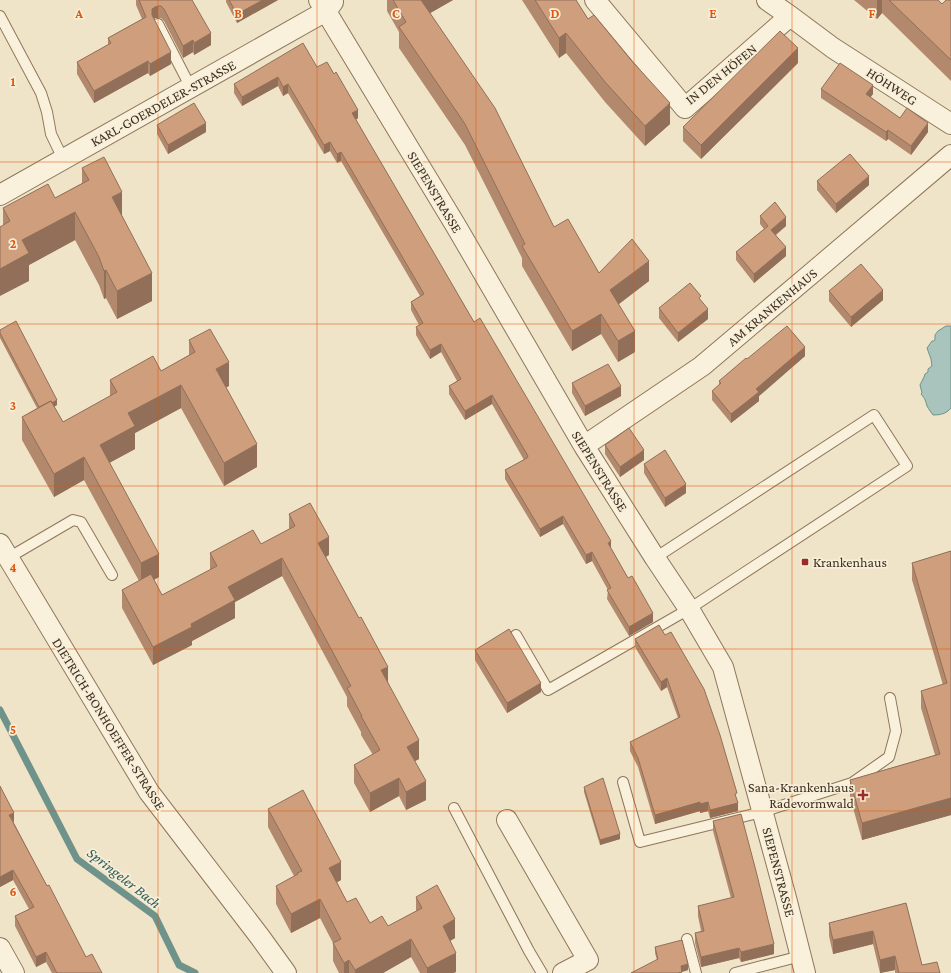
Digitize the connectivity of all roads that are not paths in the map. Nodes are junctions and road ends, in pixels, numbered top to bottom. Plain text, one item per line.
1 (595, 0) edge
2 (767, 0) edge
3 (327, 4) edge
4 (0, 16) edge
5 (790, 16) junction
6 (158, 24) edge
7 (191, 88) junction
8 (951, 124) edge
9 (951, 155) edge
10 (63, 159) junction
11 (0, 195) edge
12 (584, 446) junction
13 (4, 551) edge
14 (655, 558) junction
15 (112, 575) dead end
16 (689, 609) junction
17 (516, 635) dead end
18 (890, 698) dead end
19 (623, 782) dead end
20 (454, 808) dead end
21 (762, 812) junction
22 (507, 820) dead end
23 (687, 939) dead end
24 (0, 948) edge
25 (803, 964) edge
26 (14, 973) edge
27 (286, 973) edge
28 (542, 973) edge
29 (563, 973) edge
30 (696, 973) edge
31 (735, 973) edge

1 - 5 street, IN DEN HÖFEN
2 - 5 street
3 - 7 street, KARL-GOERDELER-STRASSE
3 - 12 street, SIEPENSTRASSE
4 - 10 lane
5 - 8 street, HÖHWEG
6 - 7 lane
7 - 10 street, KARL-GOERDELER-STRASSE
9 - 12 street, AM KRANKENHAUS
10 - 11 street, KARL-GOERDELER-STRASSE
12 - 14 street, SIEPENSTRASSE
13 - 15 lane
13 - 27 street, DIETRICH-BONHOEFFER-STRASSE
14 - 16 street, SIEPENSTRASSE
14 - 16 lane
16 - 17 lane
16 - 21 street, SIEPENSTRASSE
18 - 21 lane
19 - 21 lane
20 - 28 lane
21 - 25 street, SIEPENSTRASSE
22 - 29 street
23 - 30 lane
24 - 26 street
25 - 31 lane

